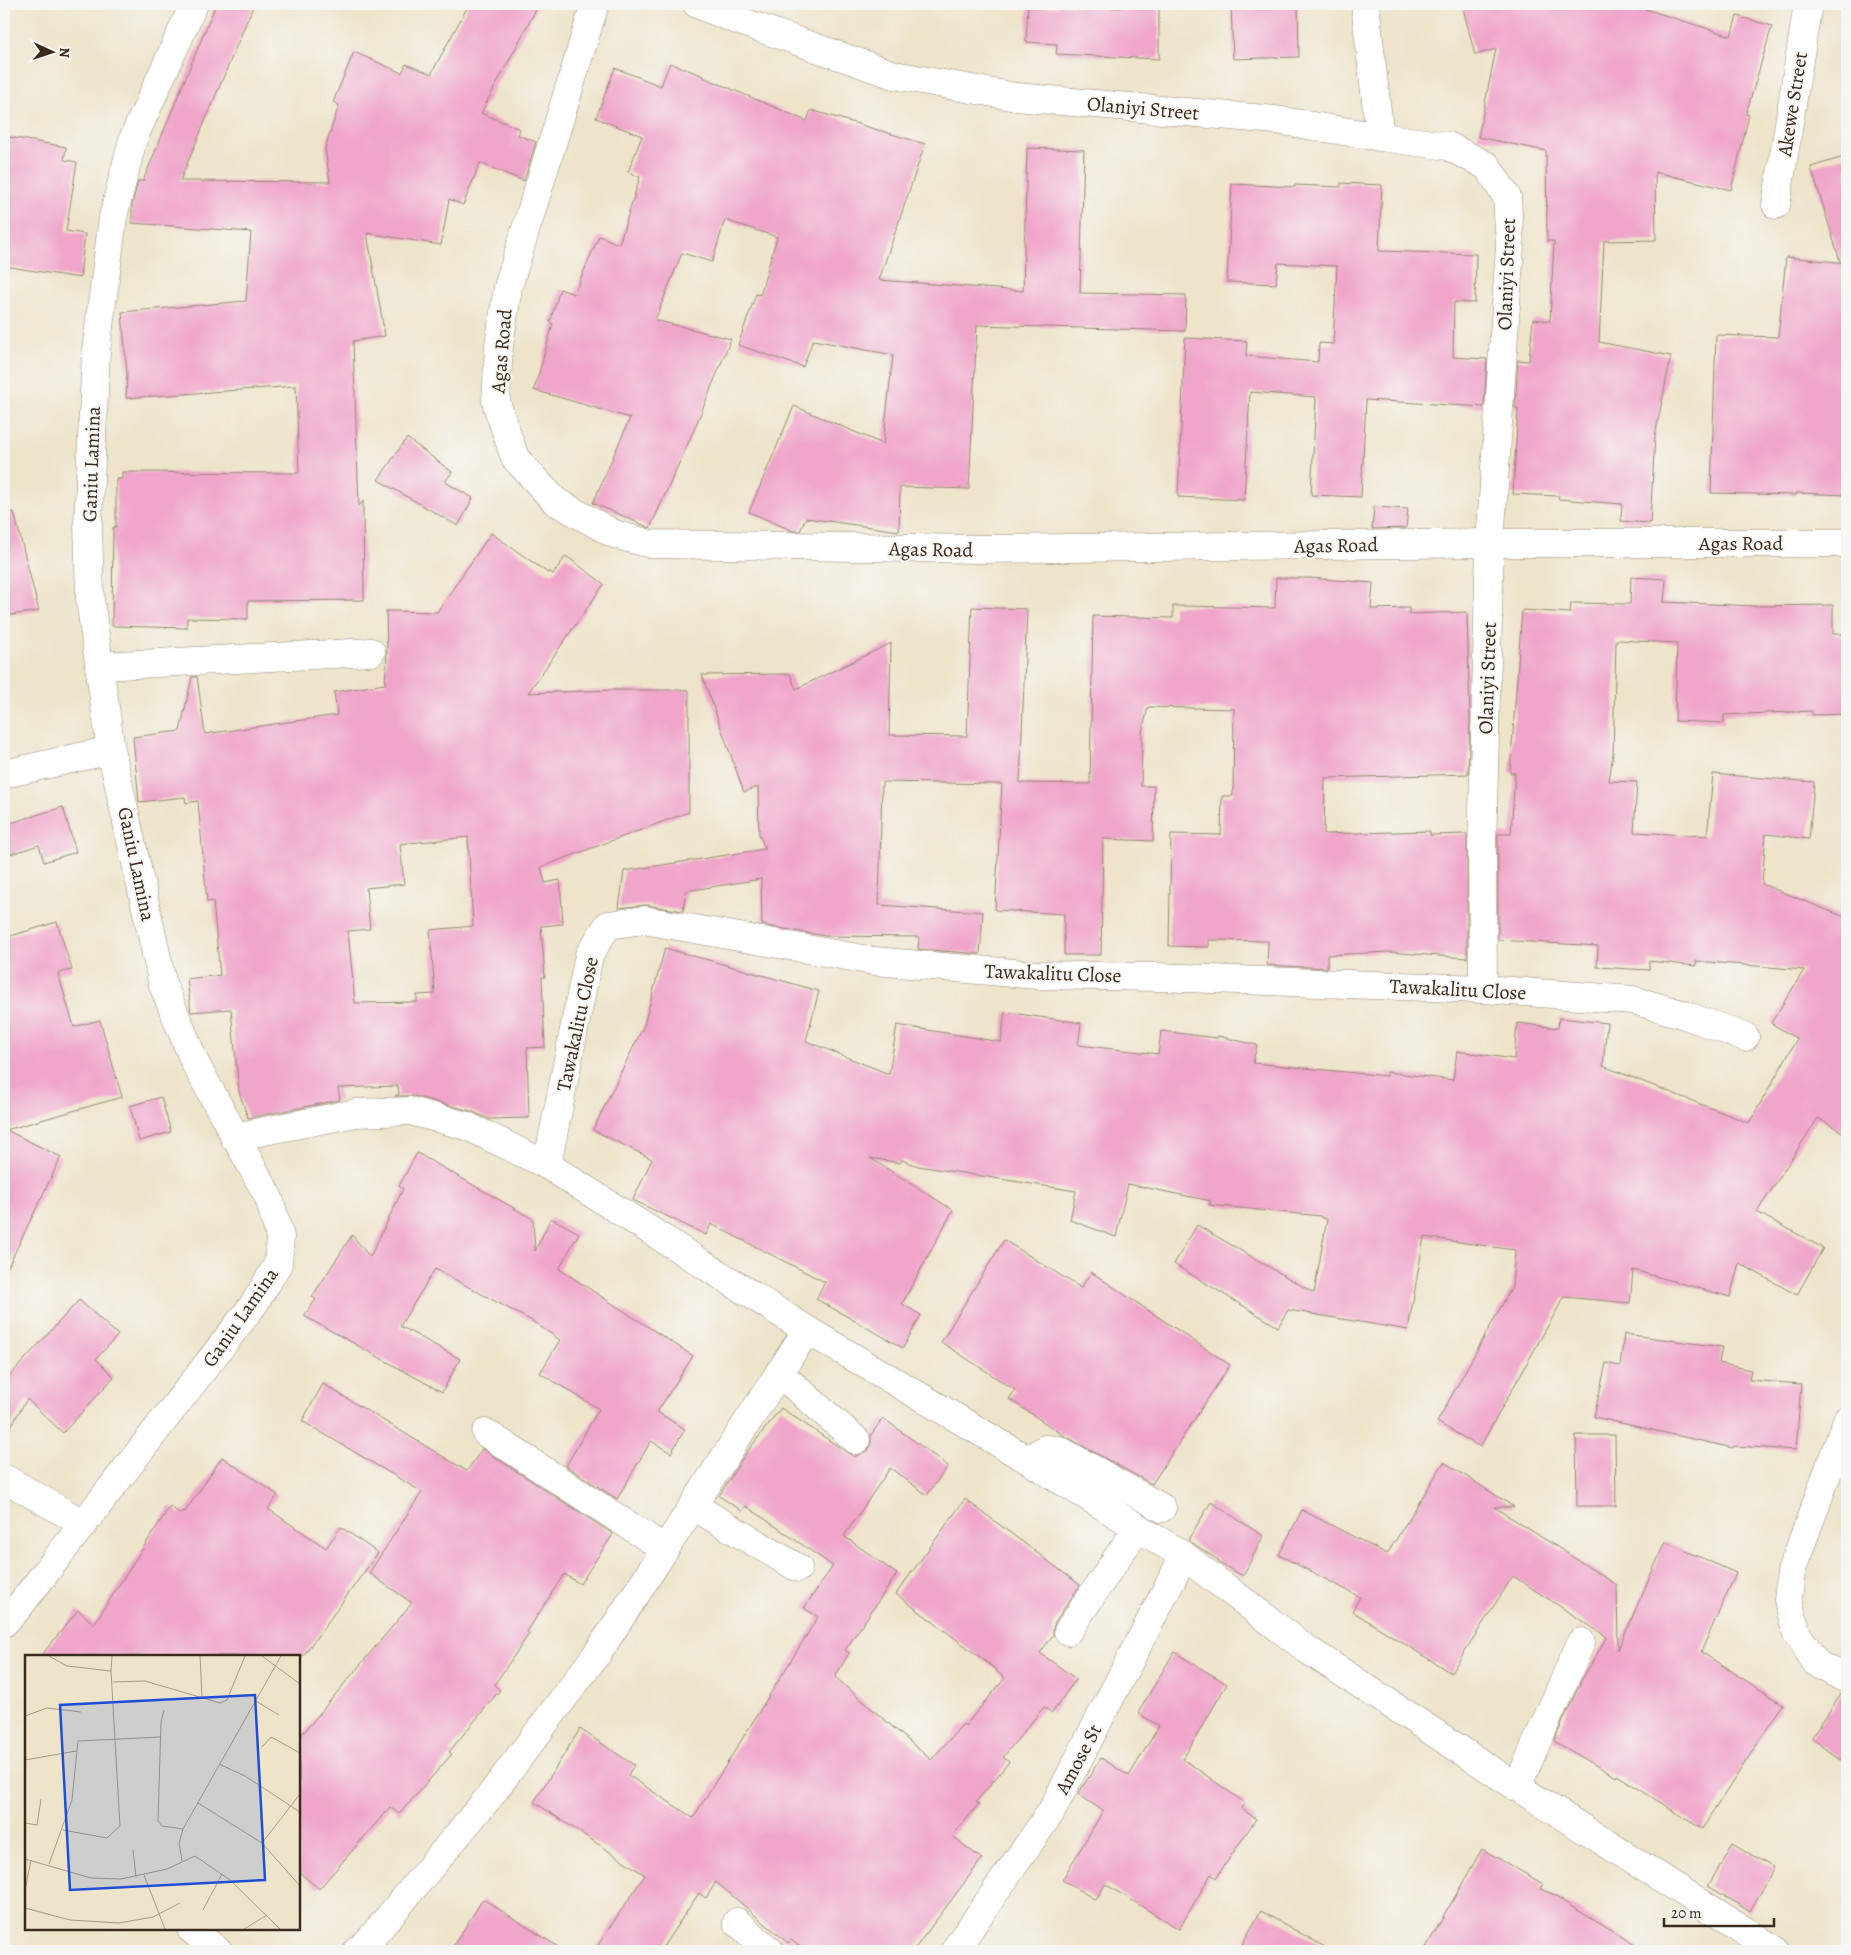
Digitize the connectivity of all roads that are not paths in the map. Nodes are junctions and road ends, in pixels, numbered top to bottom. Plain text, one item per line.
1 (194, 4) edge
2 (595, 4) edge
3 (697, 4) edge
4 (1365, 4) edge
5 (1808, 4) edge
6 (1380, 137) junction
7 (1776, 205) dead end
8 (1490, 543) junction
9 (1847, 543) edge
10 (371, 652) dead end
11 (98, 666) junction
12 (111, 750) junction
13 (4, 774) edge
14 (1483, 989) junction
15 (1745, 1037) dead end
16 (234, 1137) junction
17 (547, 1165) junction
18 (807, 1330) junction
19 (779, 1373) junction
20 (1847, 1420) edge
21 (486, 1433) dead end
22 (856, 1440) dead end
23 (1028, 1460) junction
24 (4, 1478) edge
25 (693, 1506) junction
26 (1162, 1508) dead end
27 (84, 1524) junction
28 (1138, 1529) junction
29 (665, 1549) junction
30 (1184, 1556) junction
31 (798, 1568) dead end
32 (4, 1623) edge
33 (1068, 1631) dead end
34 (1581, 1642) dead end
35 (1847, 1679) edge
36 (1516, 1787) junction
37 (737, 1922) dead end
38 (192, 1930) edge
39 (367, 1949) edge
40 (218, 1951) edge
41 (770, 1951) edge
42 (954, 1951) edge
43 (1777, 1951) edge

1 - 11 street, Ganiu Lamina
2 - 8 street, Agas Road
3 - 6 street, Olaniyi Street
4 - 6 street
5 - 7 street, Akewe Street
6 - 8 street, Olaniyi Street
8 - 9 street, Agas Road
8 - 14 street, Olaniyi Street
10 - 11 street
11 - 12 street, Ganiu Lamina
12 - 13 street
12 - 16 street, Ganiu Lamina
14 - 15 street, Tawakalitu Close
14 - 17 street, Tawakalitu Close
16 - 17 street
16 - 27 street, Ganiu Lamina
17 - 18 street
18 - 19 street
18 - 23 street
19 - 22 street
19 - 25 street
20 - 35 street
21 - 29 street
23 - 26 street
23 - 28 street
24 - 27 street
25 - 29 street
25 - 31 street
27 - 32 street, Ganiu Lamina
28 - 30 street
28 - 33 street
29 - 39 street
30 - 36 street
30 - 42 street, Amose St
34 - 36 street
36 - 43 street
37 - 41 street
38 - 40 street

